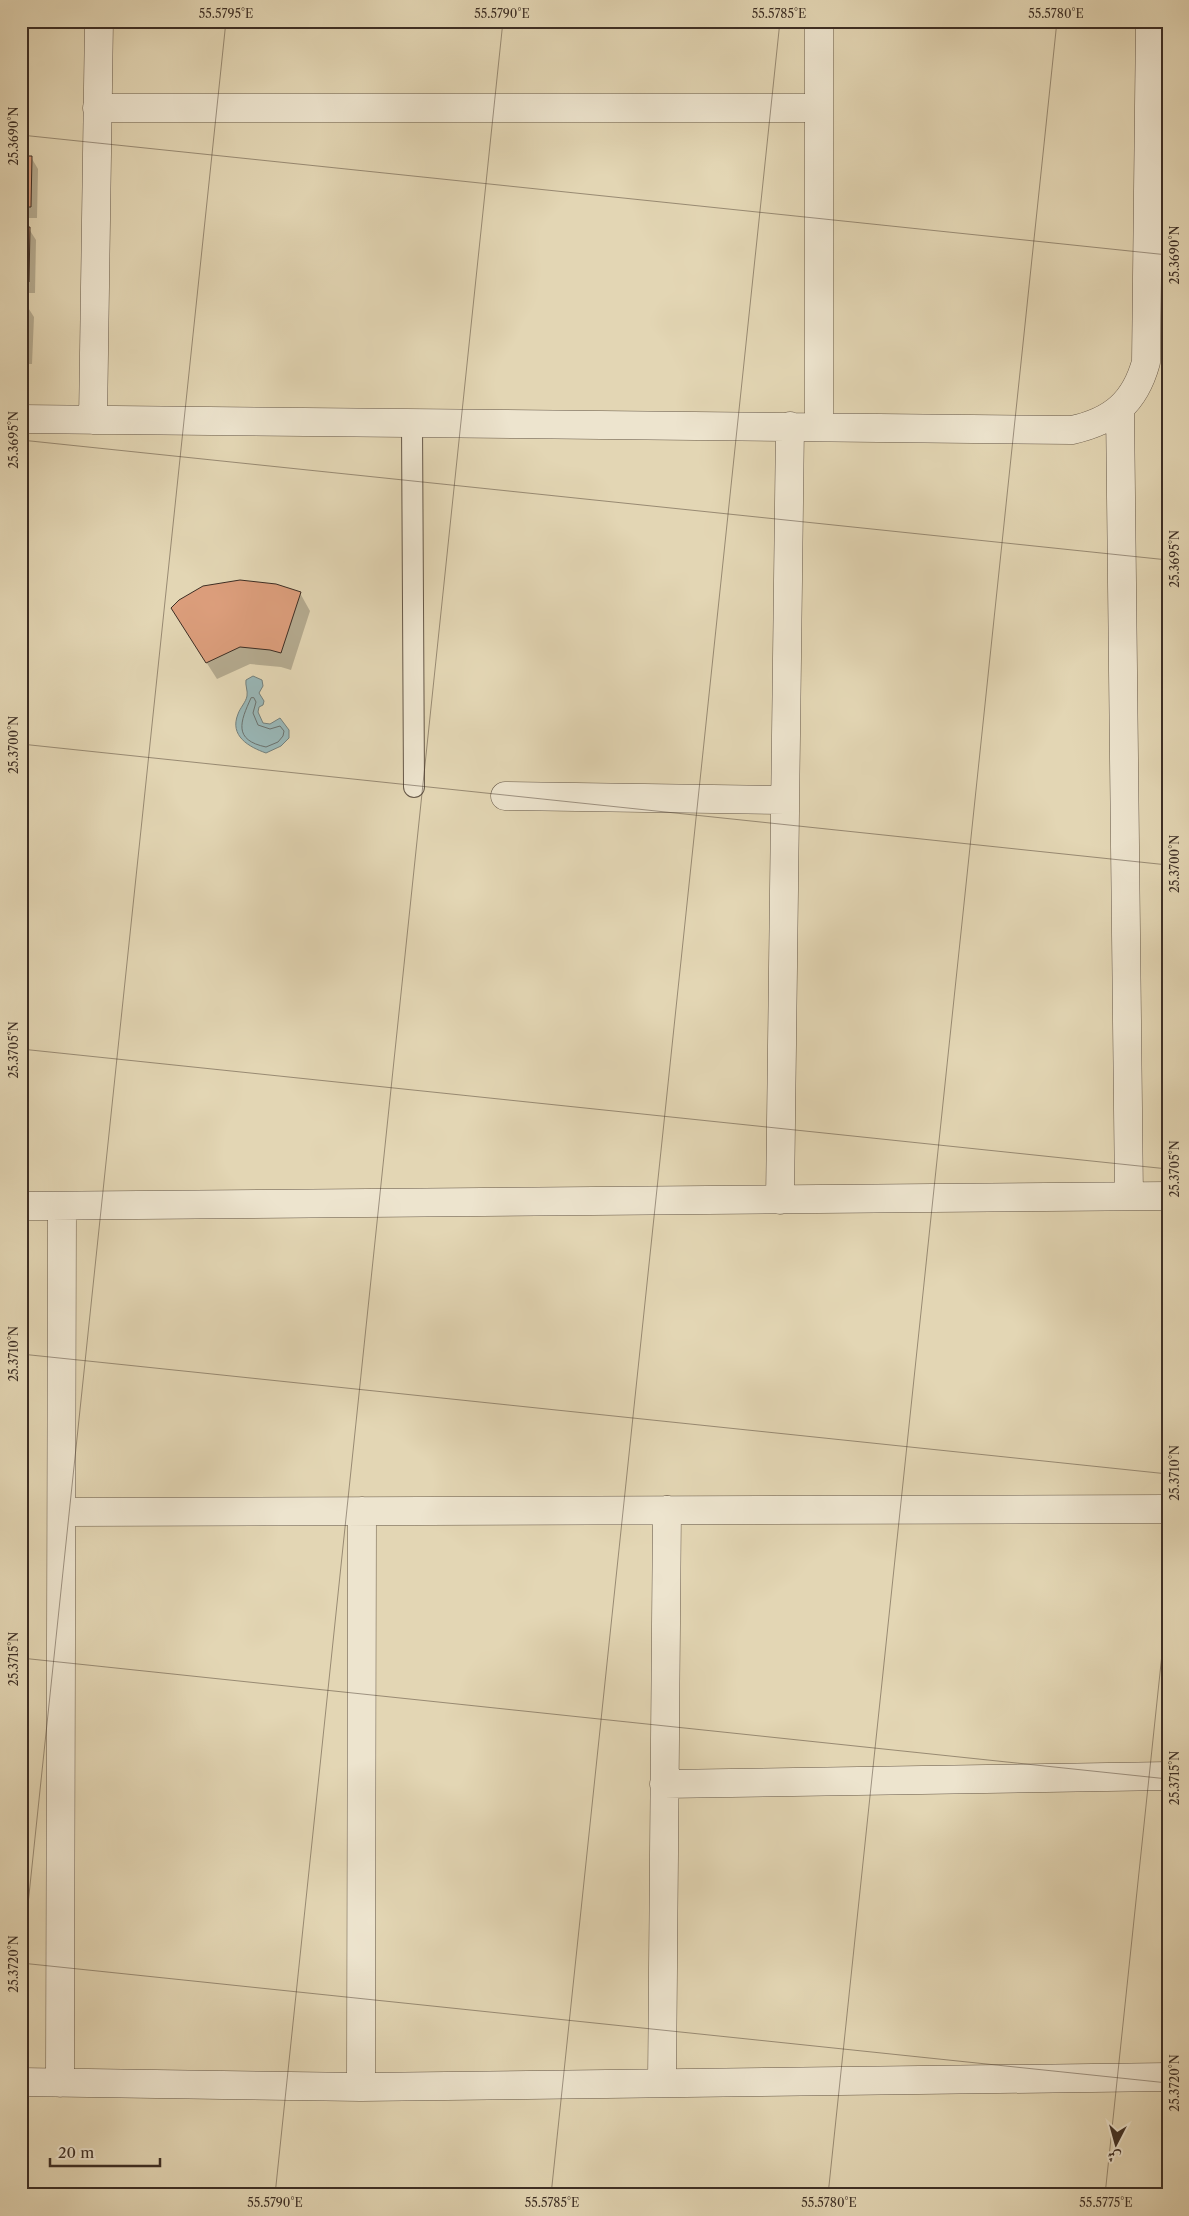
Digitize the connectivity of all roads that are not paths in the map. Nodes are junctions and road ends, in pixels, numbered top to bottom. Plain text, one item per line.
1 (99, 21) edge
2 (819, 21) edge
3 (1150, 21) edge
4 (97, 108) junction
5 (819, 108) junction
6 (1120, 408) junction
7 (21, 419) edge
8 (94, 420) junction
9 (412, 423) junction
10 (790, 426) junction
11 (819, 427) junction
12 (414, 787) dead end
13 (505, 796) dead end
14 (785, 800) junction
15 (1129, 1196) junction
16 (1168, 1196) edge
17 (780, 1200) junction
18 (21, 1206) edge
19 (62, 1206) junction
20 (1168, 1509) edge
21 (667, 1510) junction
22 (362, 1511) junction
23 (63, 1512) junction
24 (1168, 1776) edge
25 (664, 1784) junction
26 (1168, 2077) edge
27 (21, 2082) edge
28 (60, 2083) junction
29 (662, 2083) junction
30 (361, 2087) junction

1 - 4 street
2 - 5 street
3 - 6 street
4 - 5 street
4 - 8 street
5 - 11 street
6 - 11 street
6 - 15 street
7 - 8 street
8 - 9 street
9 - 10 street
9 - 12 lane
10 - 11 street
10 - 14 street
13 - 14 street
14 - 17 street
15 - 16 street
15 - 17 street
17 - 19 street
18 - 19 street
19 - 23 street
20 - 21 street
21 - 22 street
21 - 25 street
22 - 23 street
22 - 30 street
23 - 28 street
24 - 25 street
25 - 29 street
26 - 29 street
27 - 28 street
28 - 30 street
29 - 30 street

